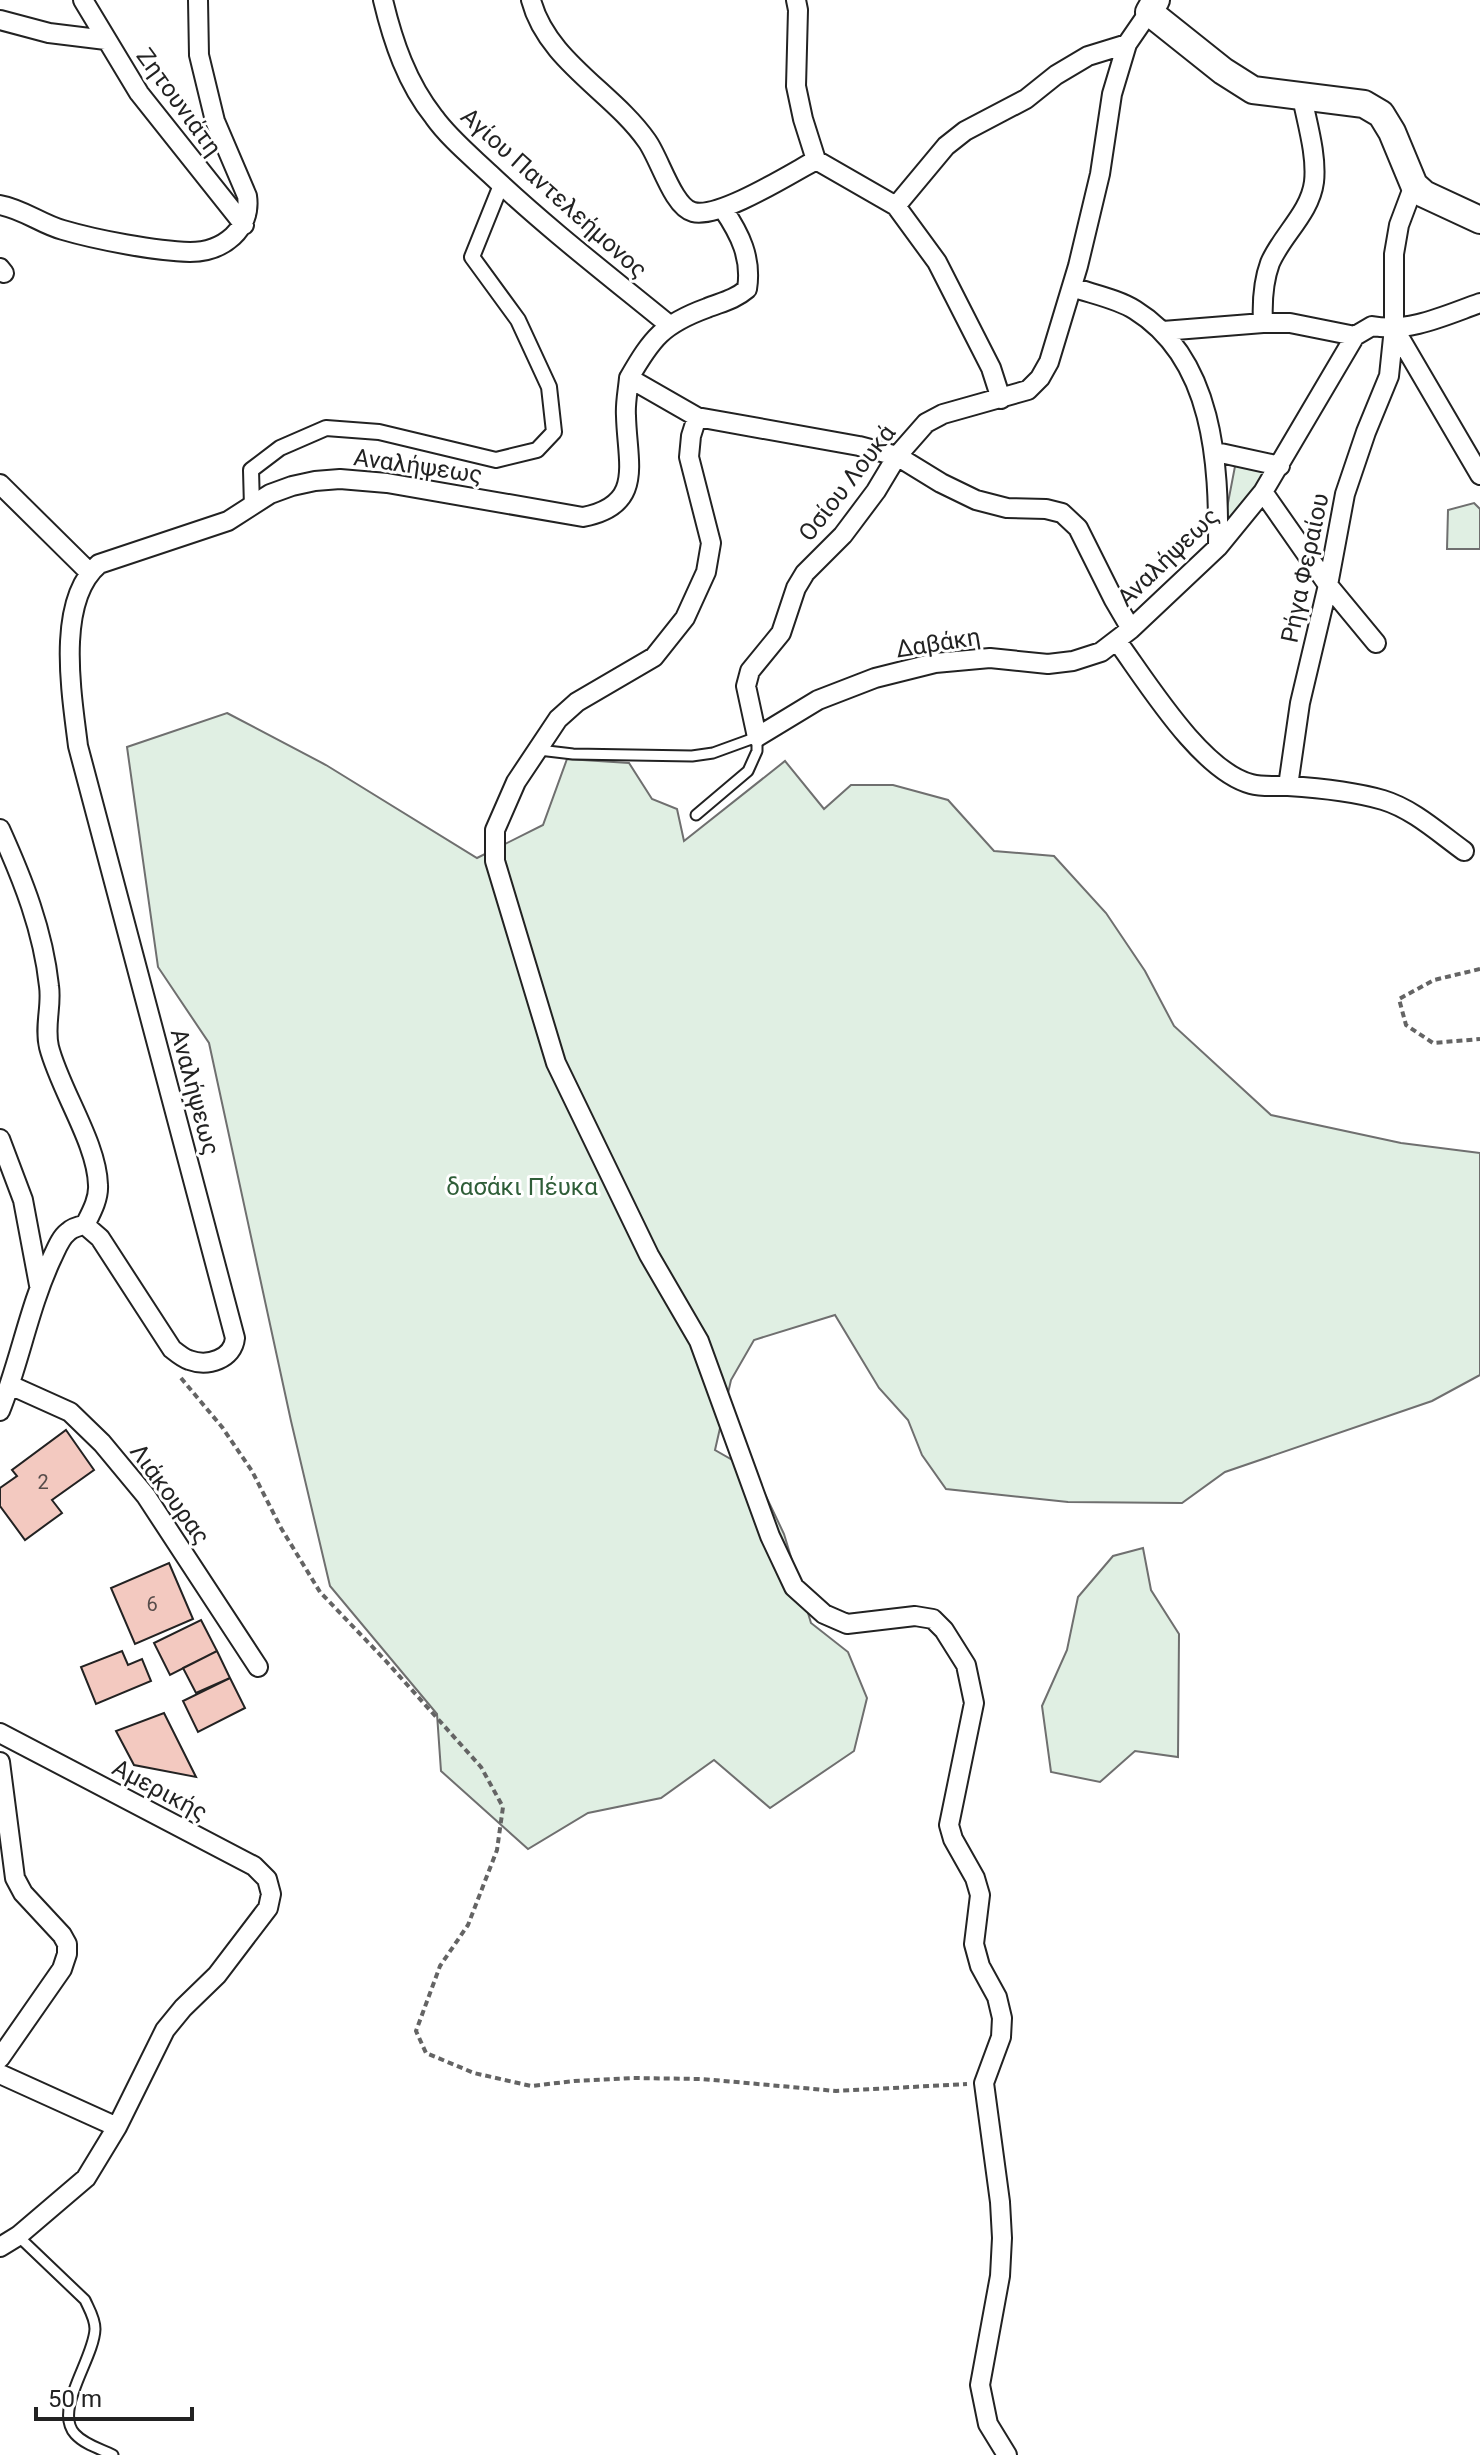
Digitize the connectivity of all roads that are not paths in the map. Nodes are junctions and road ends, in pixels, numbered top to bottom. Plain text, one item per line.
1 (83, 0) edge
2 (198, 0) edge
3 (383, 0) edge
4 (531, 0) edge
5 (796, 0) edge
6 (1152, 6) edge
7 (0, 20) edge
8 (106, 40) junction
9 (1127, 44) junction
10 (1302, 97) junction
11 (816, 160) junction
12 (501, 185) junction
13 (1414, 185) junction
14 (0, 205) edge
15 (896, 206) junction
16 (723, 209) junction
17 (1480, 220) edge
18 (244, 225) junction
19 (1072, 287) junction
20 (1480, 303) edge
21 (1263, 323) junction
22 (668, 324) junction
23 (1394, 328) junction
24 (1163, 331) junction
25 (1355, 336) junction
26 (629, 378) junction
27 (1001, 399) junction
28 (697, 417) junction
29 (1216, 452) junction
30 (897, 456) junction
31 (1280, 466) junction
32 (1480, 475) edge
33 (0, 484) edge
34 (1263, 492) junction
35 (252, 507) junction
36 (1218, 547) junction
37 (89, 572) junction
38 (1328, 585) junction
39 (1124, 635) junction
40 (1376, 643) dead end
41 (757, 737) junction
42 (539, 750) junction
43 (1288, 786) junction
44 (696, 815) dead end
45 (0, 829) edge
46 (1464, 851) dead end
47 (0, 1139) edge
48 (85, 1225) junction
49 (39, 1285) junction
50 (10, 1385) junction
51 (0, 1411) edge
52 (258, 1667) dead end
53 (0, 1733) edge
54 (0, 1762) edge
55 (0, 2058) edge
56 (0, 2074) edge
57 (117, 2127) junction
58 (18, 2236) junction
59 (0, 2247) edge
60 (113, 2455) edge
61 (1007, 2455) edge

1 - 8 street, Ζητουνιάτη
2 - 18 street
3 - 12 street, Αγίου Παντελεήμονος
4 - 16 street
5 - 11 street
6 - 9 street, Οσίου Λουκά
6 - 10 main road
7 - 8 street
8 - 18 street, Ζητουνιάτη
9 - 15 street
9 - 19 street, Οσίου Λουκά
10 - 13 main road
10 - 21 street
11 - 15 street
11 - 16 street
12 - 22 street, Αγίου Παντελεήμονος
12 - 35 street
13 - 17 main road
13 - 23 street, Ρήγα Φεραίου
14 - 18 street
15 - 27 street
16 - 22 street
19 - 24 street
19 - 27 street, Οσίου Λουκά
20 - 23 street
21 - 24 street
21 - 25 street
22 - 26 street
23 - 25 street
23 - 32 street
23 - 38 street, Ρήγα Φεραίου
24 - 29 street
25 - 31 street, Αναλήψεως
26 - 28 street, Αναλήψεως
26 - 35 street, Αναλήψεως
27 - 30 street, Οσίου Λουκά
28 - 30 street, Αναλήψεως
28 - 42 street
29 - 31 street
29 - 36 street
30 - 39 street, Αναλήψεως
30 - 41 street, Οσίου Λουκά
31 - 34 street, Αναλήψεως
33 - 37 street
34 - 36 street, Αναλήψεως
34 - 38 street
35 - 37 street, Αναλήψεως
36 - 39 street, Αναλήψεως
37 - 48 street, Αναλήψεως
38 - 40 street
38 - 43 street, Ρήγα Φεραίου
39 - 41 street, Δαβάκη
39 - 43 street
41 - 42 lane
41 - 44 lane
42 - 61 street
43 - 46 street
45 - 48 street
47 - 49 street
48 - 49 street
49 - 50 street
50 - 51 street
50 - 52 street, Λιάκουρας
53 - 57 street, Αμερικής
54 - 55 street
56 - 57 street
57 - 58 street
58 - 59 street
58 - 60 lane

